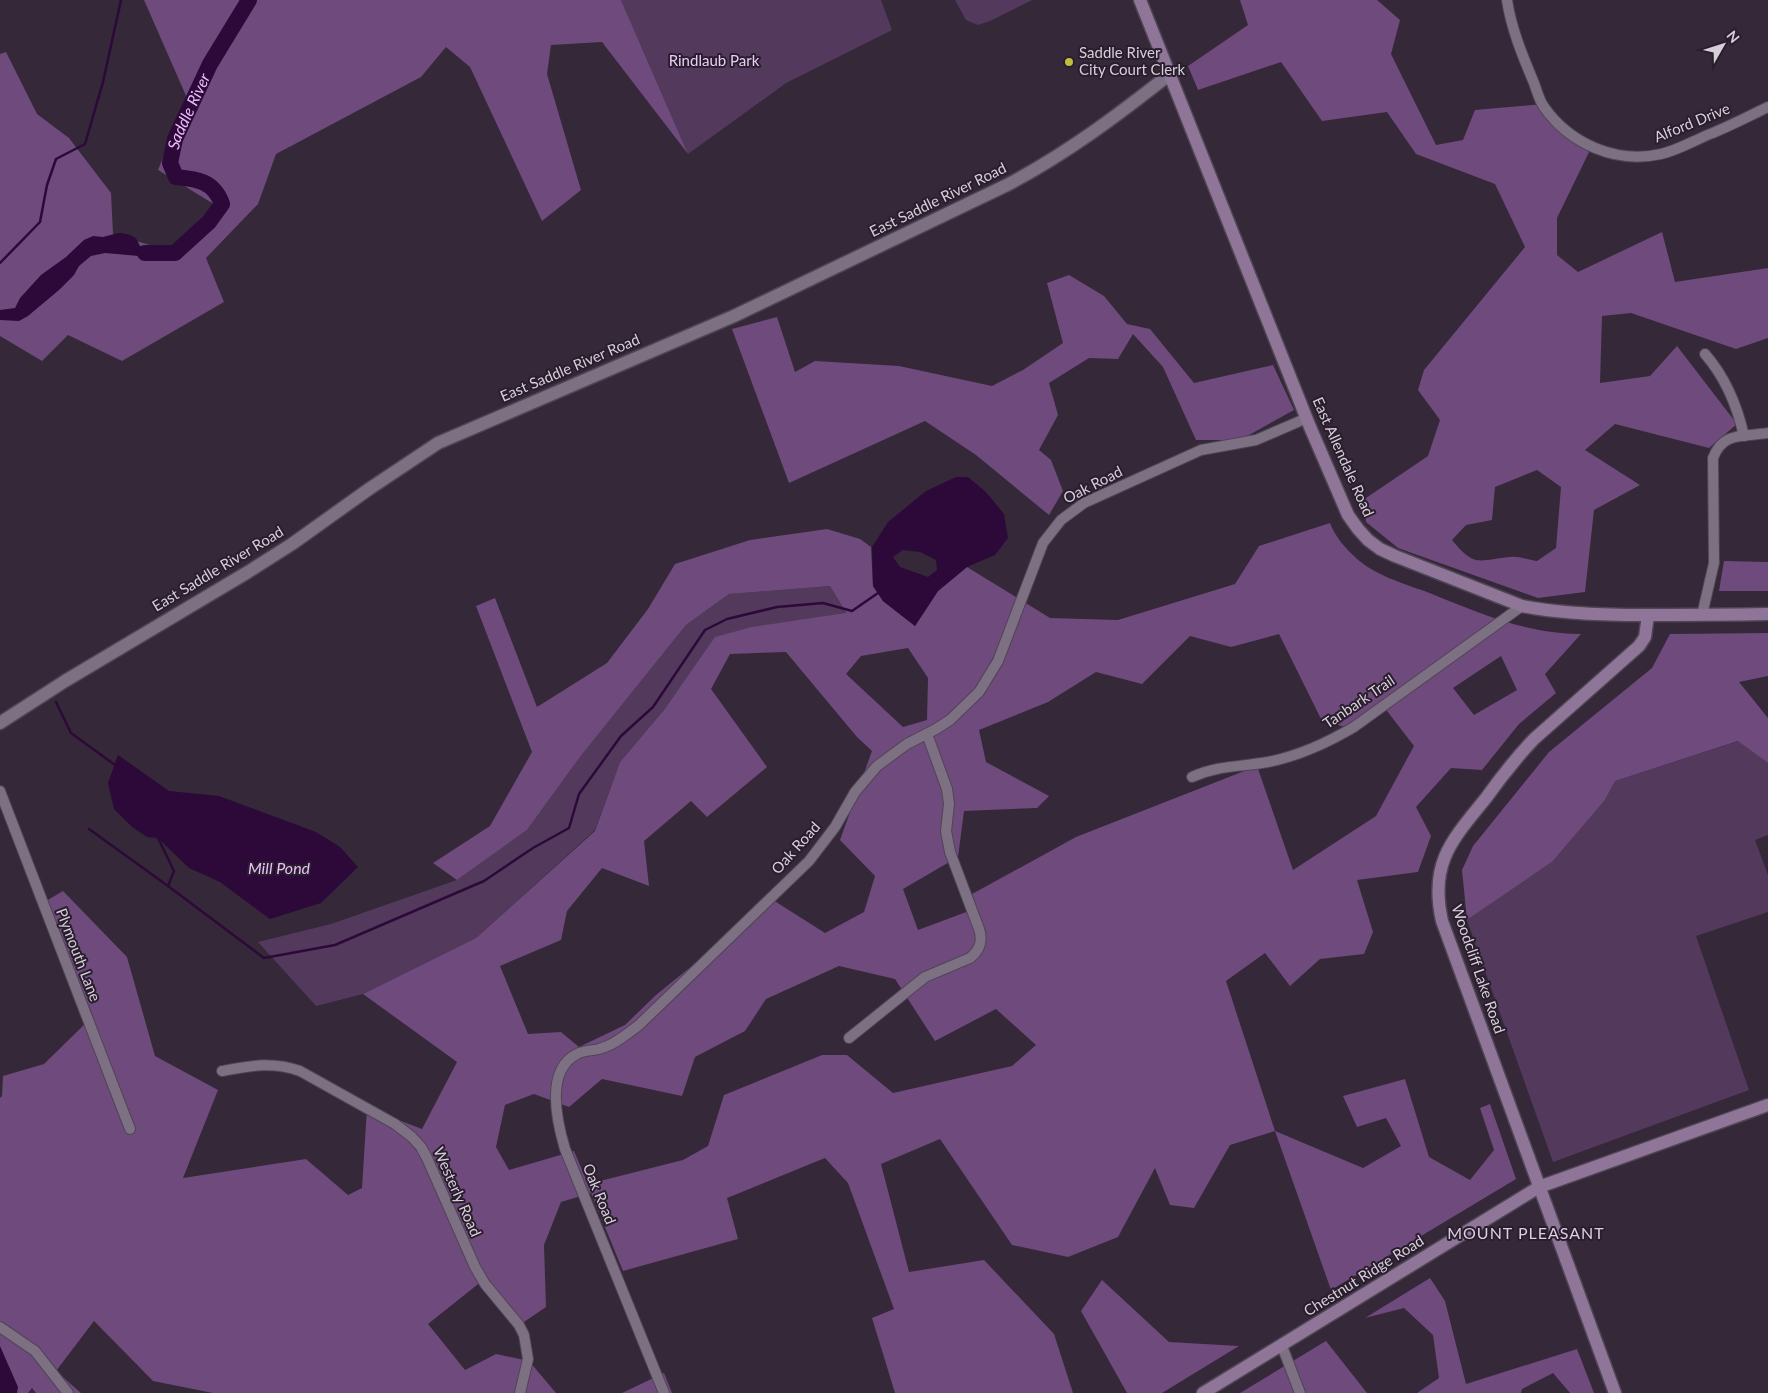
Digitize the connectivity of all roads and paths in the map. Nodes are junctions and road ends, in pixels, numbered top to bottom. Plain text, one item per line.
1 (1140, 0) edge
2 (1507, 0) edge
3 (1170, 74) junction
4 (1768, 107) edge
5 (1705, 354) dead end
6 (1307, 418) junction
7 (1768, 434) edge
8 (1744, 436) junction
9 (1522, 606) junction
10 (1768, 614) edge
11 (1648, 615) junction
12 (1702, 615) junction
13 (0, 723) edge
14 (927, 734) junction
15 (1192, 777) dead end
16 (0, 791) edge
17 (849, 1038) dead end
18 (222, 1071) dead end
19 (1768, 1106) edge
20 (130, 1129) dead end
21 (1539, 1187) junction
22 (0, 1327) edge
23 (1282, 1346) junction
24 (68, 1393) edge
25 (520, 1393) edge
26 (664, 1393) edge
27 (1203, 1393) edge
28 (1300, 1393) edge
29 (1615, 1393) edge

1 - 3 main road, East Allendale Road
2 - 4 street, Alford Drive
3 - 6 main road, East Allendale Road
3 - 13 street, East Saddle River Road
5 - 8 street
6 - 9 main road, East Allendale Road
6 - 14 street, Oak Road
7 - 8 street
8 - 12 street
9 - 11 main road, East Allendale Road
9 - 15 street, Tanbark Trail
10 - 12 main road, East Allendale Road
11 - 12 main road, East Allendale Road
11 - 21 main road, Woodcliff Lake Road
14 - 17 street
14 - 26 street, Oak Road
16 - 20 street, Plymouth Lane
18 - 25 street, Westerly Road
19 - 21 main road, Chestnut Ridge Road
21 - 23 main road, Chestnut Ridge Road
21 - 29 main road, Woodcliff Lake Road
22 - 24 street
23 - 27 main road, Chestnut Ridge Road
23 - 28 street

